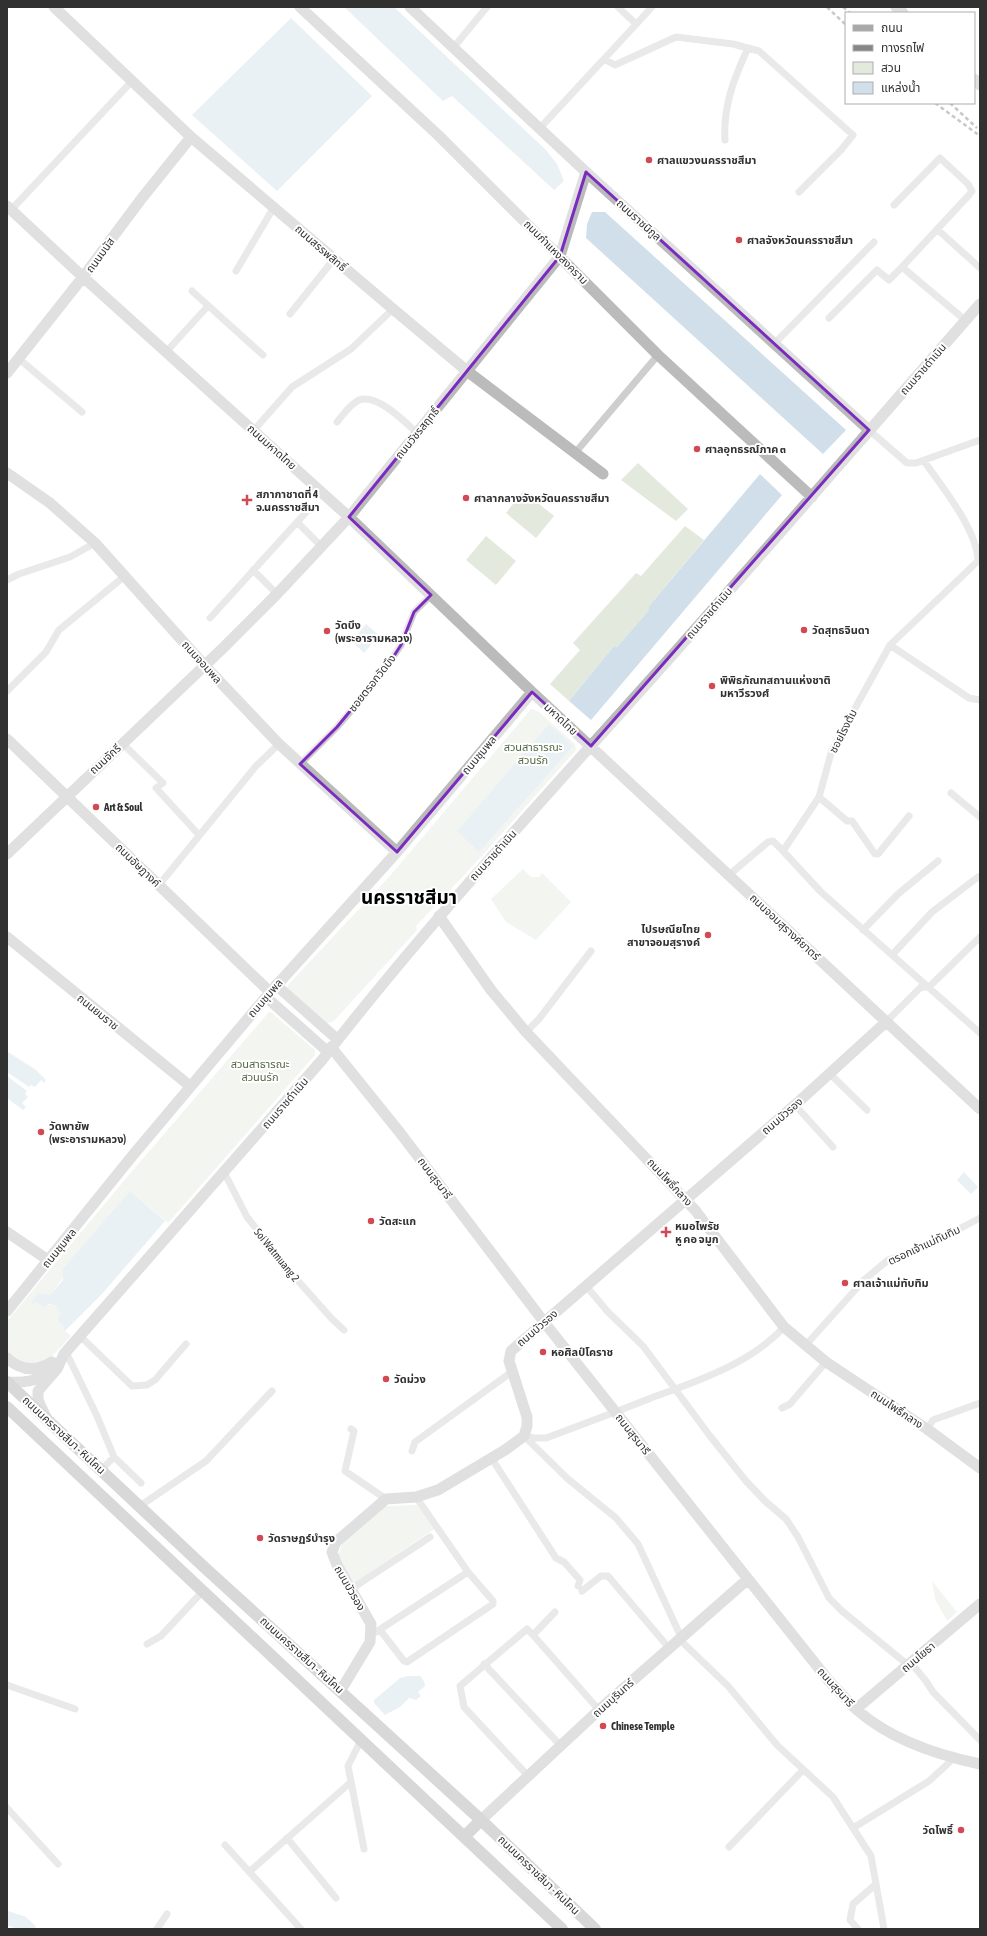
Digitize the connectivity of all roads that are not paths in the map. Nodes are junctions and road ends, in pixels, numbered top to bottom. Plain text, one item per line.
1 (54, 7) edge
2 (300, 7) edge
3 (487, 7) edge
4 (618, 7) edge
5 (652, 7) edge
6 (415, 9) edge
7 (636, 24) junction
8 (453, 48) junction
9 (748, 48) junction
10 (604, 59) junction
11 (132, 81) junction
12 (540, 128) junction
13 (191, 136) junction
14 (725, 140) dead end
15 (586, 172) junction
16 (799, 192) dead end
17 (894, 204) dead end
18 (9, 208) edge
19 (274, 208) junction
20 (937, 229) junction
21 (874, 242) dead end
22 (560, 256) junction
23 (334, 260) junction
24 (902, 267) junction
25 (980, 268) edge
26 (236, 271) dead end
27 (84, 277) junction
28 (192, 291) dead end
29 (980, 304) edge
30 (208, 306) junction
31 (393, 309) junction
32 (290, 314) dead end
33 (830, 318) dead end
34 (965, 320) junction
35 (774, 344) junction
36 (166, 352) junction
37 (263, 355) dead end
38 (658, 355) junction
39 (18, 358) junction
40 (467, 371) junction
41 (7, 373) edge
42 (82, 412) dead end
43 (337, 422) dead end
44 (254, 430) junction
45 (869, 430) junction
46 (418, 433) junction
47 (980, 440) edge
48 (575, 453) junction
49 (924, 461) junction
50 (7, 473) edge
51 (603, 474) dead end
52 (812, 497) junction
53 (309, 509) dead end
54 (349, 517) junction
55 (297, 522) junction
56 (95, 543) junction
57 (322, 547) junction
58 (979, 549) edge
59 (253, 570) junction
60 (126, 576) junction
61 (7, 580) edge
62 (277, 594) junction
63 (431, 595) junction
64 (210, 618) dead end
65 (890, 645) junction
66 (205, 666) junction
67 (7, 691) edge
68 (532, 692) junction
69 (980, 700) edge
70 (7, 739) edge
71 (122, 743) junction
72 (278, 744) junction
73 (591, 746) junction
74 (300, 764) junction
75 (951, 793) dead end
76 (66, 796) junction
77 (819, 797) junction
78 (909, 816) dead end
79 (980, 817) edge
80 (200, 835) junction
81 (783, 851) junction
82 (397, 852) junction
83 (7, 854) edge
84 (938, 861) dead end
85 (729, 875) junction
86 (978, 877) dead end
87 (159, 885) junction
88 (439, 916) junction
89 (864, 930) junction
90 (7, 937) edge
91 (980, 937) edge
92 (590, 951) dead end
93 (892, 955) junction
94 (929, 987) junction
95 (270, 991) junction
96 (886, 1022) junction
97 (526, 1032) junction
98 (980, 1033) edge
99 (332, 1046) junction
100 (829, 1073) junction
101 (190, 1086) junction
102 (795, 1105) junction
103 (980, 1109) edge
104 (867, 1110) dead end
105 (833, 1147) dead end
106 (224, 1172) junction
107 (687, 1199) junction
108 (980, 1218) edge
109 (7, 1232) edge
110 (48, 1260) junction
111 (586, 1286) junction
112 (7, 1312) edge
113 (544, 1322) junction
114 (784, 1328) junction
115 (344, 1330) dead end
116 (80, 1336) junction
117 (186, 1344) dead end
118 (805, 1346) junction
119 (65, 1353) junction
120 (7, 1358) edge
121 (826, 1362) junction
122 (513, 1371) junction
123 (7, 1382) edge
124 (676, 1389) junction
125 (272, 1391) dead end
126 (19, 1393) junction
127 (980, 1403) edge
128 (7, 1406) edge
129 (782, 1408) dead end
130 (616, 1412) junction
131 (48, 1419) junction
132 (351, 1429) dead end
133 (926, 1429) junction
134 (524, 1436) junction
135 (412, 1451) dead end
136 (114, 1457) junction
137 (492, 1459) junction
138 (980, 1468) edge
139 (101, 1470) junction
140 (141, 1483) dead end
141 (416, 1497) junction
142 (386, 1499) junction
143 (140, 1506) junction
144 (430, 1537) dead end
145 (468, 1572) junction
146 (748, 1579) junction
147 (351, 1589) junction
148 (202, 1592) junction
149 (980, 1604) edge
150 (555, 1612) dead end
151 (376, 1632) junction
152 (533, 1635) junction
153 (680, 1638) junction
154 (147, 1644) dead end
155 (669, 1648) junction
156 (484, 1664) junction
157 (909, 1664) junction
158 (7, 1685) edge
159 (341, 1690) junction
160 (856, 1709) junction
161 (75, 1710) dead end
162 (599, 1710) junction
163 (361, 1740) junction
164 (980, 1740) edge
165 (561, 1746) junction
166 (953, 1759) junction
167 (980, 1764) edge
168 (803, 1770) junction
169 (529, 1777) junction
170 (351, 1782) junction
171 (7, 1808) edge
172 (481, 1820) junction
173 (853, 1828) junction
174 (464, 1837) junction
175 (287, 1838) junction
176 (225, 1845) dead end
177 (729, 1847) dead end
178 (364, 1849) dead end
179 (58, 1864) dead end
180 (249, 1872) junction
181 (876, 1884) junction
182 (336, 1898) dead end
183 (167, 1914) dead end
184 (157, 1929) edge
185 (301, 1929) edge
186 (562, 1929) edge
187 (595, 1929) edge
188 (858, 1929) edge
189 (884, 1929) edge

1 - 11 street, ถนนสรรพสิทธิ์
2 - 22 street, ถนนกำแหงสงคราม
3 - 8 street
4 - 7 street
5 - 7 street
6 - 8 street, ถนนราชนิกูล
7 - 10 street
8 - 12 street, ถนนราชนิกูล
9 - 10 street
9 - 14 street
9 - 16 street
10 - 12 street
11 - 13 street, ถนนสรรพสิทธิ์
11 - 18 street
12 - 15 street, ถนนราชนิกูล
13 - 19 street, ถนนสรรพสิทธิ์
13 - 27 street, ถนนมนัส
15 - 22 street, ถนนวัชรสฤทธิ์
15 - 35 street, ถนนราชนิกูล
17 - 20 street
18 - 27 street, ถนนมหาดไทย
19 - 23 street, ถนนสรรพสิทธิ์
19 - 26 street
20 - 24 street
20 - 25 street
21 - 35 street
22 - 38 street, ถนนกำแหงสงคราม
22 - 40 street, ถนนวัชรสฤทธิ์
23 - 31 street, ถนนสรรพสิทธิ์
23 - 32 street
24 - 33 street
24 - 34 street
27 - 36 street, ถนนมหาดไทย
27 - 39 street, ถนนมนัส
28 - 30 street
29 - 34 street, ถนนราชดำเนิน
30 - 36 street
30 - 37 street
31 - 40 street, ถนนสรรพสิทธิ์
31 - 44 street
34 - 45 street, ถนนราชดำเนิน
35 - 45 street, ถนนราชนิกูล
36 - 44 street, ถนนมหาดไทย
38 - 48 street
38 - 52 street, ถนนกำแหงสงคราม
39 - 41 street, ถนนมนัส
39 - 42 street
40 - 46 street, ถนนวัชรสฤทธิ์
40 - 48 street, ถนนสรรพสิทธิ์
43 - 46 street
44 - 54 street, ถนนมหาดไทย
45 - 49 street
45 - 52 street, ถนนราชดำเนิน
46 - 54 street, ถนนวัชรสฤทธิ์
47 - 49 street
48 - 51 street, ถนนสรรพสิทธิ์
49 - 58 street, ซอยโรงต้ม
50 - 56 street, ถนนจอมพล
52 - 73 street, ถนนราชดำเนิน
53 - 55 street
54 - 57 street, ถนนวัชรสฤทธิ์
54 - 63 street, ถนนมหาดไทย
55 - 57 street
55 - 59 street
56 - 60 street, ถนนจอมพล
56 - 61 street
57 - 62 street, ถนนวัชรสฤทธิ์
58 - 65 street, ซอยโรงต้ม
59 - 62 street
59 - 64 street
60 - 66 street, ถนนจอมพล
60 - 67 street
62 - 66 street, ถนนวัชรสฤทธิ์
63 - 68 street, ถนนมหาดไทย
63 - 74 street, ซอยตรอกวัดบึง
65 - 69 street
65 - 77 street, ซอยโรงต้ม
66 - 71 street, ถนนจักรี
66 - 72 street, ถนนจอมพล
68 - 73 street, มหาดไทย
68 - 82 street, ถนนชุมพล
70 - 76 street, ถนนอัษฎางค์
71 - 76 street, ถนนจักรี
71 - 80 street
72 - 74 street, ถนนจอมพล
72 - 80 street
73 - 85 street, ถนนจอมสุรางค์ยาตร์
73 - 88 street, ถนนราชดำเนิน
74 - 82 street, ถนนจอมพล
75 - 79 street
76 - 83 street, ถนนจักรี
76 - 87 street, ถนนอัษฎางค์
77 - 78 street
77 - 81 street, ซอยโรงต้ม
80 - 87 street
81 - 85 street
81 - 89 street
82 - 95 street, ถนนชุมพล
84 - 89 street
85 - 96 street, ถนนจอมสุรางค์ยาตร์
86 - 93 street
87 - 95 street, ถนนอัษฎางค์
88 - 97 street, ถนนโพธิ์กลาง
88 - 99 street, ถนนราชดำเนิน
89 - 93 street
90 - 101 street, ถนนยมราช
91 - 94 street
92 - 97 street
93 - 94 street
94 - 96 street
94 - 98 street
95 - 99 street
95 - 99 street
95 - 101 street, ถนนชุมพล
96 - 100 street, ถนนบัวรอง
96 - 103 street, ถนนจอมสุรางค์ยาตร์
97 - 107 street, ถนนโพธิ์กลาง
99 - 106 street, ถนนราชดำเนิน
99 - 113 street, ถนนสุรนารี
100 - 102 street, ถนนบัวรอง
100 - 104 street
101 - 110 street, ถนนชุมพล
102 - 105 street
102 - 107 street, ถนนบัวรอง
106 - 115 street, Soi Watmuang 2
106 - 116 street, ถนนราชดำเนิน
107 - 111 street, ถนนบัวรอง
107 - 114 street, ถนนโพธิ์กลาง
108 - 118 street, ตรอกเจ้าแม่ทับทิม
109 - 110 street
110 - 112 street, ถนนชุมพล
111 - 113 street, ถนนบัวรอง
111 - 124 street
113 - 122 street, ถนนบัวรอง
113 - 130 street, ถนนสุรนารี
114 - 118 street, ถนนโพธิ์กลาง
114 - 124 street
116 - 117 street
116 - 119 street, ถนนราชดำเนิน
118 - 121 street, ถนนโพธิ์กลาง
119 - 120 street
119 - 123 street
119 - 131 street, ถนนราชดำเนิน
119 - 136 street
121 - 129 street
121 - 133 street, ถนนโพธิ์กลาง
122 - 134 street, ถนนบัวรอง
122 - 135 street
123 - 126 main road, ถนนนครราชสีมา - หินโคน
124 - 130 street
124 - 157 street
125 - 143 street
126 - 128 main road
126 - 131 main road, ถนนนครราชสีมา - หินโคน
127 - 133 street
128 - 148 main road, ถนนนครราชสีมา - หินโคน
130 - 134 street
130 - 146 street, ถนนสุรนารี
131 - 139 main road, ถนนนครราชสีมา - หินโคน
132 - 142 street
133 - 138 street, ถนนโพธิ์กลาง
134 - 137 street
134 - 153 street
136 - 139 street
136 - 140 street
137 - 141 street
137 - 155 street
139 - 143 main road, ถนนนครราชสีมา - หินโคน
141 - 142 street
141 - 145 street
142 - 147 street, ถนนบัวรอง
143 - 159 main road, ถนนนครราชสีมา - หินโคน
144 - 147 street
145 - 151 street
145 - 151 street
146 - 153 street, ถนนบุรินทร์
146 - 160 street, ถนนสุรนารี
147 - 151 street, ถนนบัวรอง
148 - 154 street
148 - 163 main road, ถนนนครราชสีมา - หินโคน
149 - 157 street, ถนนโยธา
150 - 152 street
151 - 159 street
152 - 156 street
152 - 162 street
153 - 155 street, ถนนบุรินทร์
153 - 168 street
155 - 162 street, ถนนบุรินทร์
156 - 165 street
156 - 169 street
157 - 160 street, ถนนโยธา
157 - 164 street
158 - 161 street
159 - 172 main road, ถนนนครราชสีมา - หินโคน
160 - 166 street, ถนนสุรนารี
162 - 165 street, ถนนบุรินทร์
163 - 170 street
163 - 174 main road, ถนนนครราชสีมา - หินโคน
165 - 169 street, ถนนบุรินทร์
166 - 167 street, ถนนสุรนารี
166 - 173 street
168 - 173 street
168 - 177 street
169 - 172 street, ถนนบุรินทร์
170 - 175 street
170 - 178 street
171 - 179 street
172 - 174 main road
172 - 187 main road, ถนนนครราชสีมา - หินโคน
173 - 181 street
174 - 186 main road, ถนนนครราชสีมา - หินโคน
175 - 180 street
175 - 182 street
176 - 180 street
180 - 185 street
181 - 188 street
181 - 189 street
183 - 184 street

